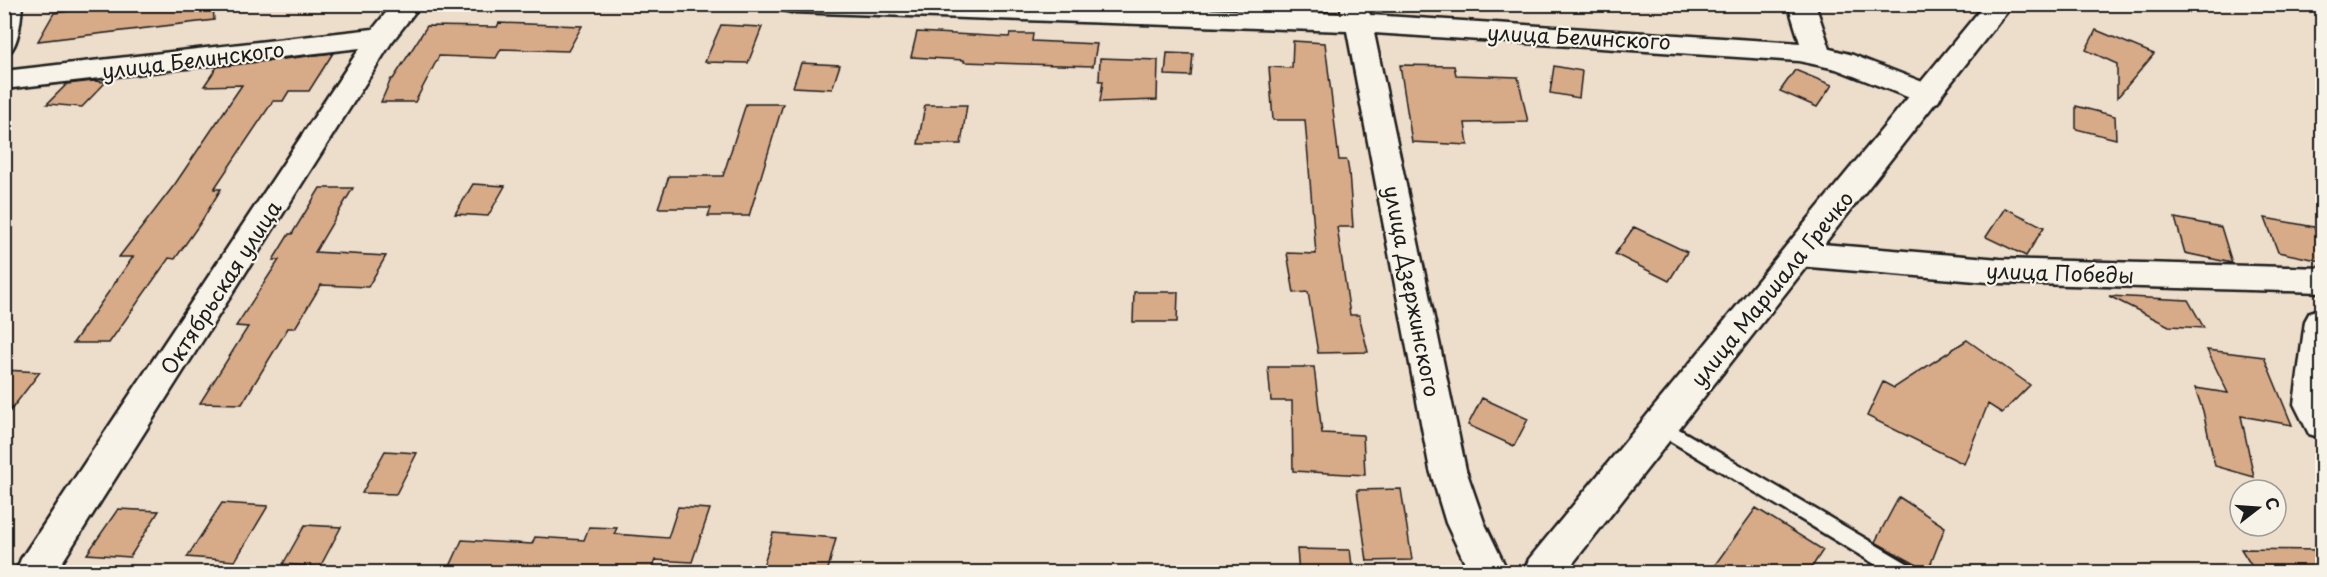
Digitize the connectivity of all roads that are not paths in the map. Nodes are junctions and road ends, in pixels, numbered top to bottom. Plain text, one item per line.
1 (15, 4) edge
2 (408, 4) edge
3 (791, 4) edge
4 (1801, 4) edge
5 (2000, 4) edge
6 (1356, 14) edge
7 (381, 37) junction
8 (4, 52) edge
9 (1818, 55) junction
10 (4, 81) edge
11 (1928, 95) junction
12 (1798, 254) junction
13 (2322, 280) edge
14 (2322, 321) edge
15 (2322, 423) edge
16 (1660, 426) junction
17 (35, 573) edge
18 (1488, 573) edge
19 (1543, 573) edge
20 (1905, 573) edge

1 - 8 lane
2 - 7 street, Октябрьская улица
3 - 6 street, улица Белинского
4 - 9 street
5 - 11 street, улица Маршала Гречко
6 - 9 street, улица Белинского
6 - 18 street, улица Дзержинского
7 - 10 street, улица Белинского
7 - 17 street, Октябрьская улица
9 - 11 street, улица Белинского
11 - 12 street, улица Маршала Гречко
12 - 13 street, улица Победы
12 - 16 street, улица Маршала Гречко
14 - 15 street
16 - 19 street, улица Маршала Гречко
16 - 20 lane

